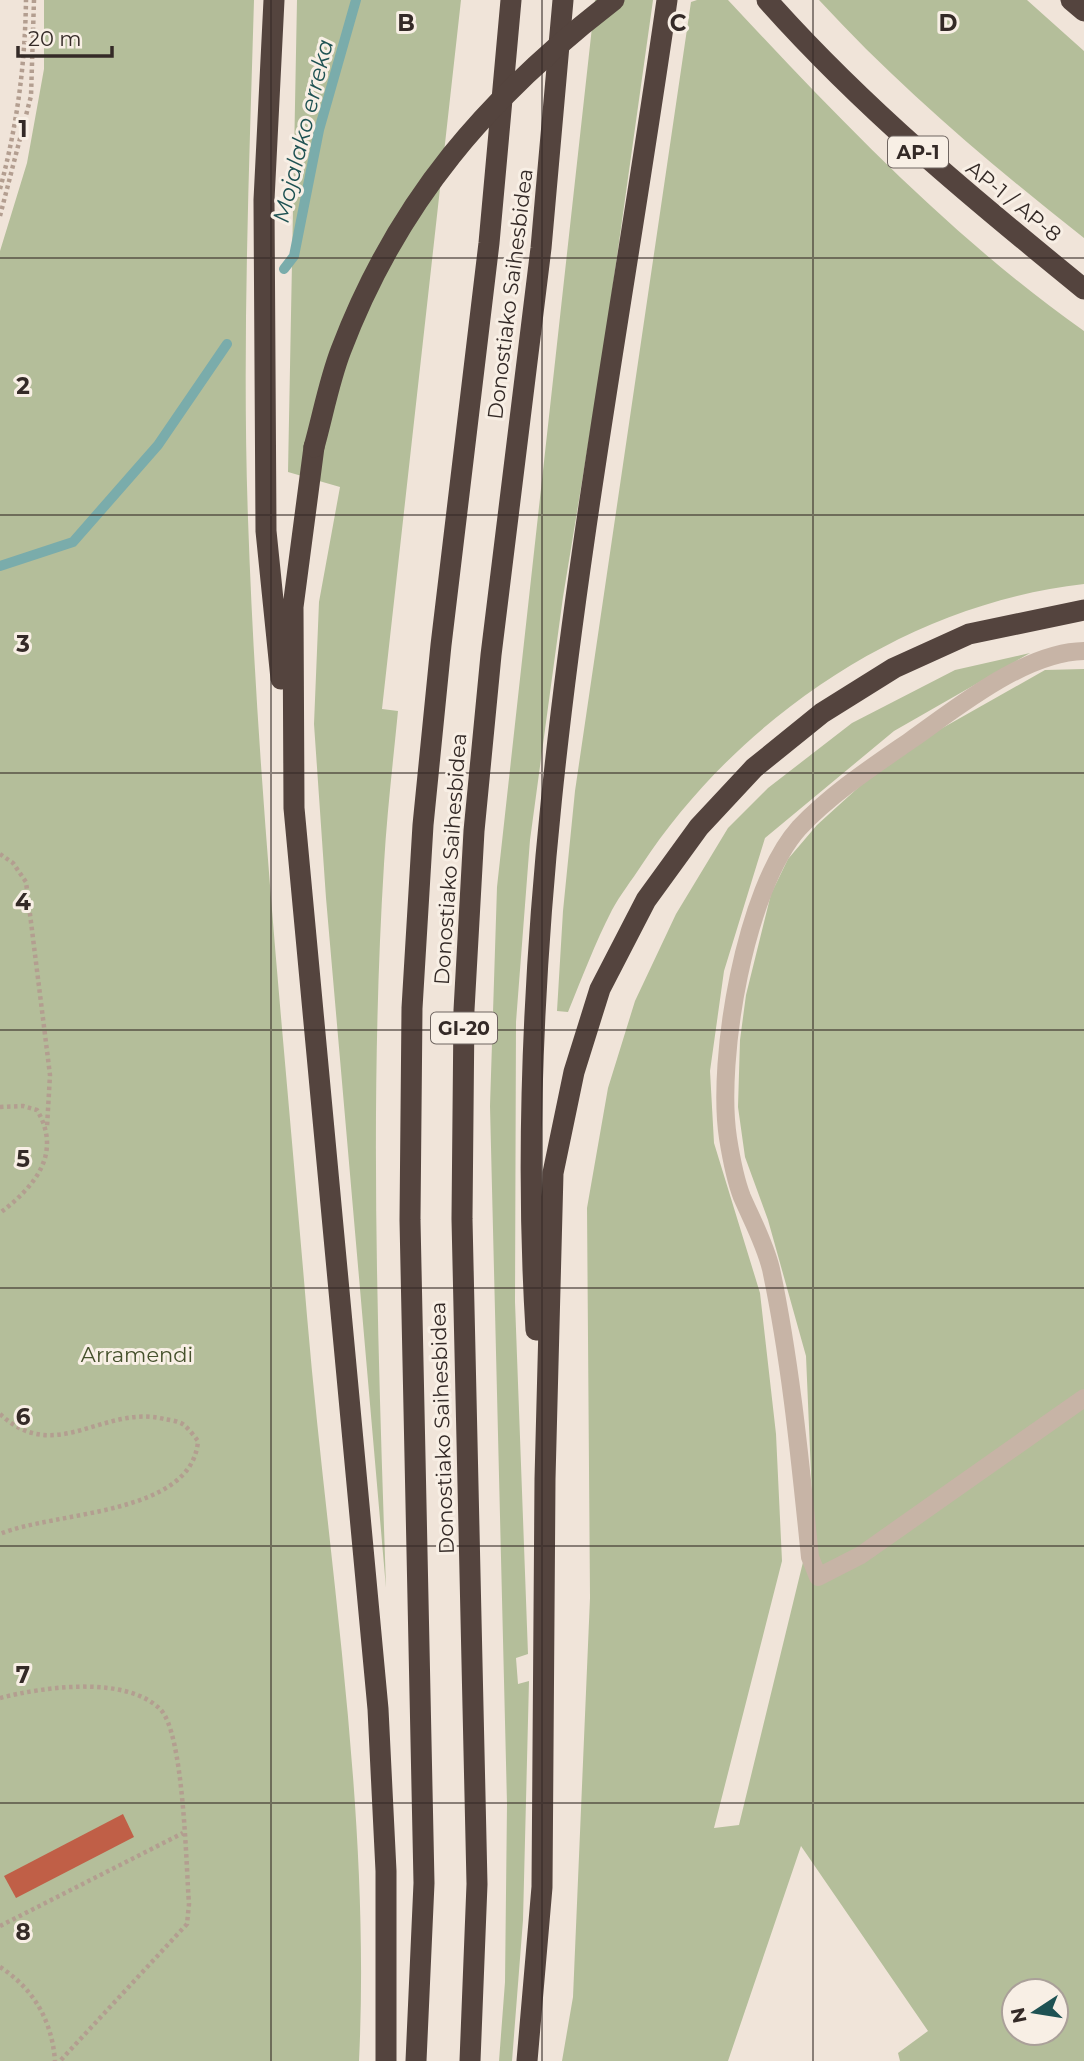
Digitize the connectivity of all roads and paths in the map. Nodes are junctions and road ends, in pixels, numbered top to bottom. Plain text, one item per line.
1 (26, 0) edge
2 (34, 0) edge
3 (274, 0) edge
4 (511, 0) edge
5 (563, 0) edge
6 (614, 0) edge
7 (667, 0) edge
8 (767, 0) edge
9 (1071, 0) edge
10 (1084, 11) edge
11 (0, 190) edge
12 (0, 216) edge
13 (1084, 289) edge
14 (1084, 610) edge
15 (1084, 651) edge
16 (294, 808) junction
17 (0, 854) edge
18 (0, 1107) edge
19 (47, 1127) junction
20 (0, 1213) edge
21 (1084, 1398) edge
22 (0, 1414) edge
23 (545, 1479) junction
24 (0, 1534) edge
25 (0, 1698) edge
26 (183, 1833) junction
27 (0, 1926) edge
28 (0, 1967) edge
29 (58, 2061) edge
30 (386, 2061) edge
31 (416, 2061) edge
32 (470, 2061) edge
33 (527, 2061) edge

1 - 11 path
2 - 12 path
3 - 16 highway
4 - 31 highway, Donostiako Saihesbidea / GI-20
5 - 32 highway, Donostiako Saihesbidea / GI-20
6 - 16 highway, bridge
7 - 23 highway
8 - 13 highway, AP-1 / AP-8 / AP-1
9 - 10 highway
14 - 23 highway
15 - 21 street
16 - 30 highway
17 - 19 path
18 - 19 path
19 - 20 path
22 - 24 path
23 - 33 highway
25 - 26 path
26 - 27 path
26 - 29 path
28 - 29 path

